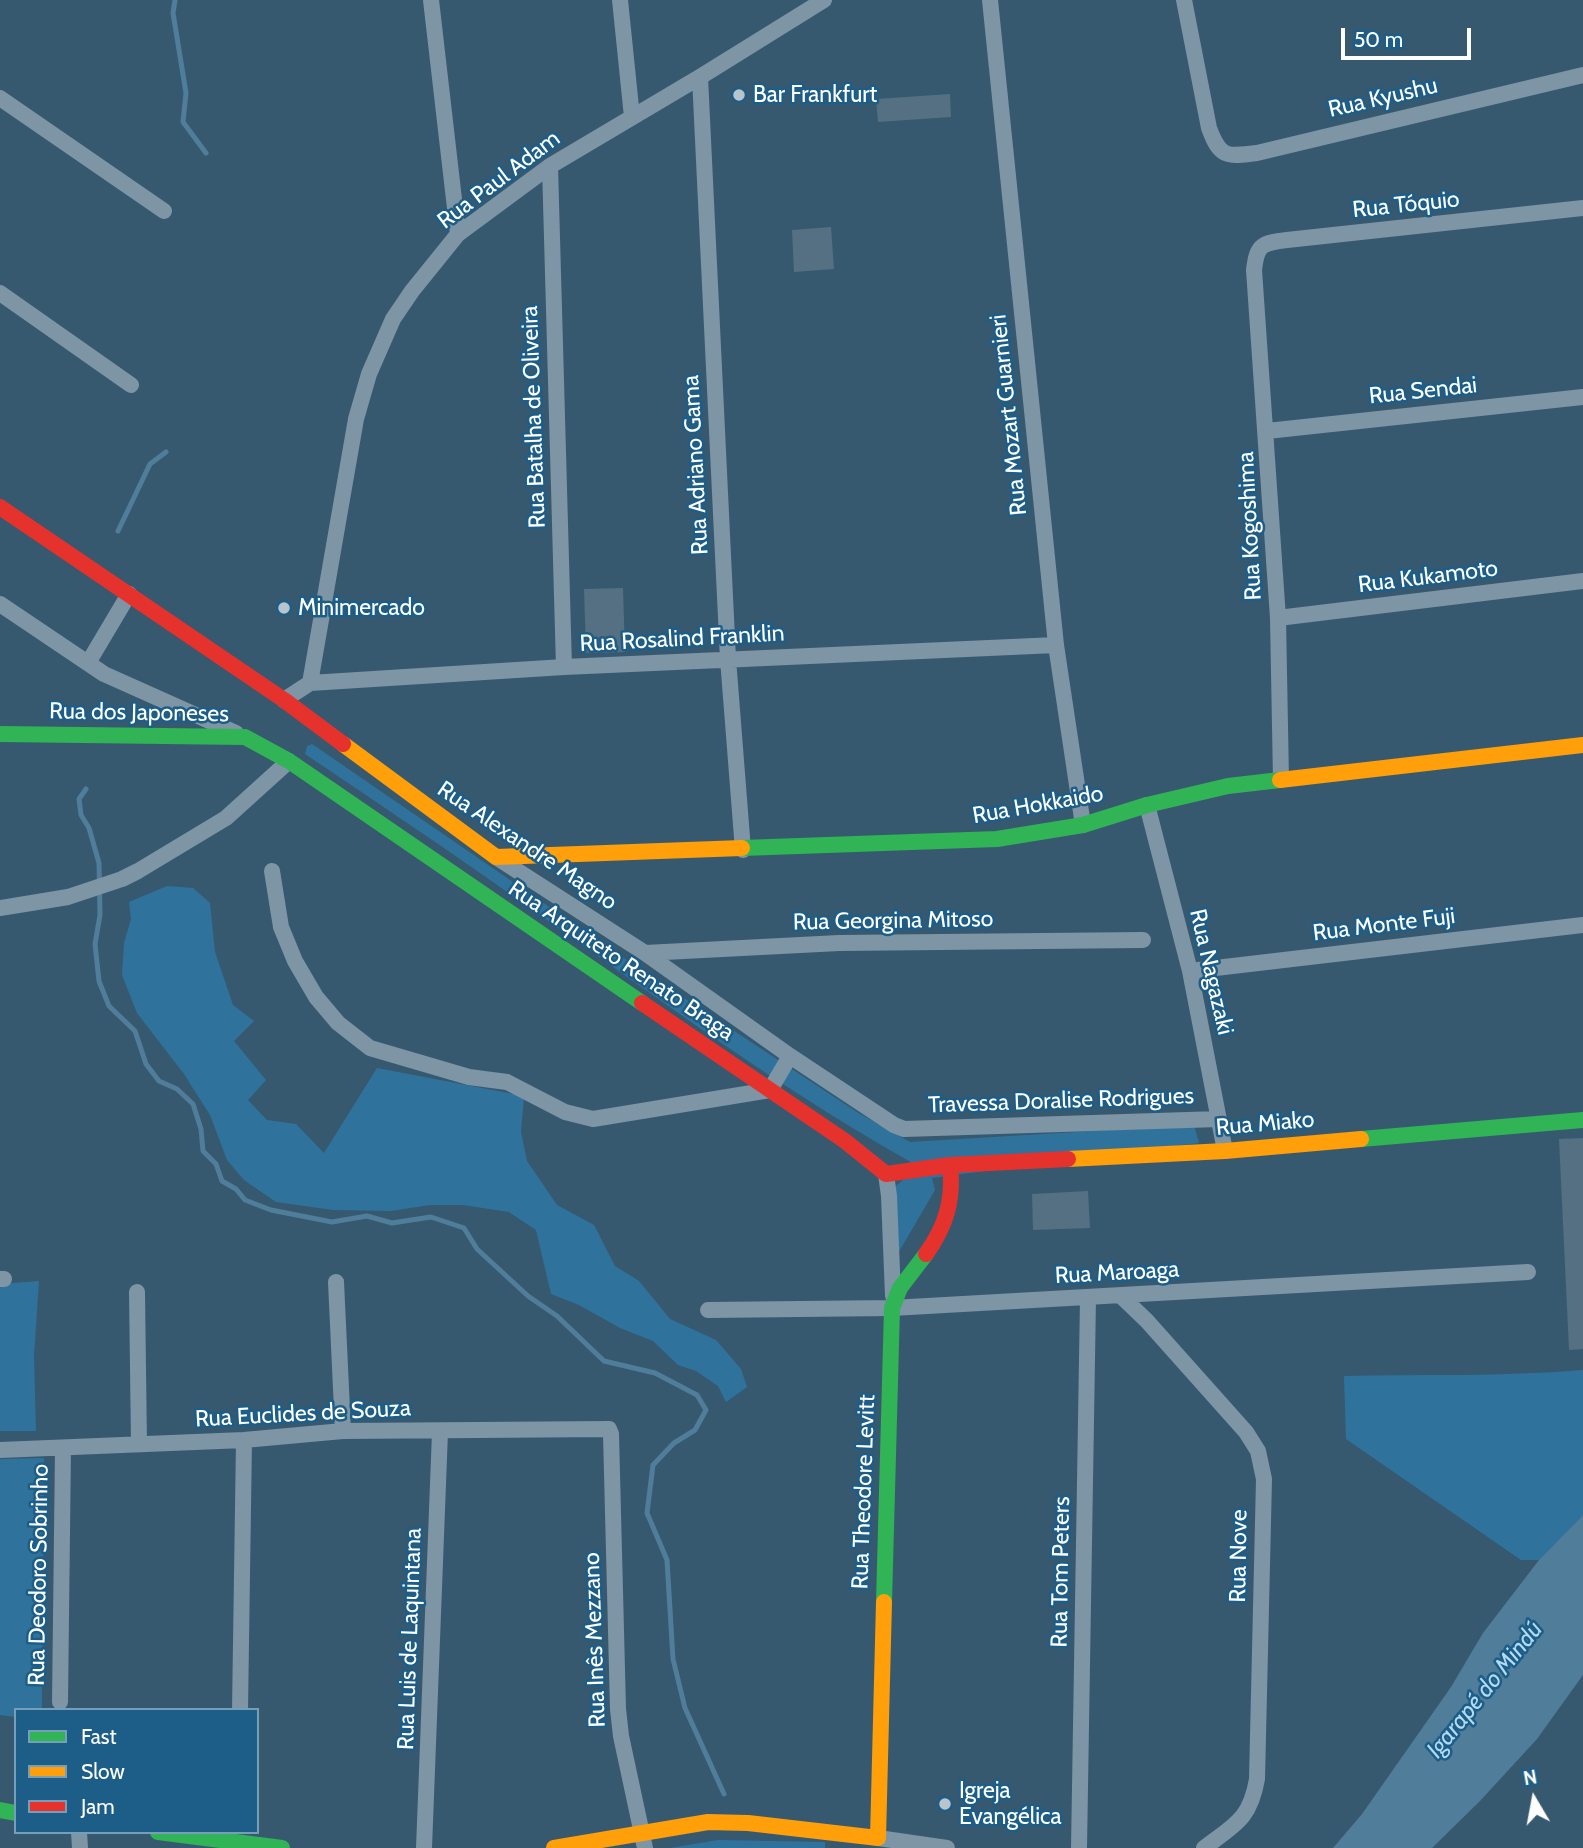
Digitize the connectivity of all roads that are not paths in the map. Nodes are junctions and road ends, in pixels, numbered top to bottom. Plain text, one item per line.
1 (431, 0) edge
2 (620, 0) edge
3 (990, 0) edge
4 (1184, 0) edge
5 (816, 2) edge
6 (1583, 75) edge
7 (700, 77) junction
8 (0, 98) edge
9 (632, 117) junction
10 (550, 166) junction
11 (1583, 208) edge
12 (164, 211) dead end
13 (458, 234) junction
14 (1254, 270) joint
15 (0, 293) edge
16 (131, 385) dead end
17 (1583, 397) edge
18 (1267, 431) junction
19 (0, 507) edge
20 (1583, 581) edge
21 (129, 594) junction
22 (0, 604) edge
23 (1278, 618) junction
24 (1056, 645) junction
25 (728, 659) junction
26 (88, 663) junction
27 (564, 667) junction
28 (310, 683) junction
29 (284, 700) junction
30 (0, 734) edge
31 (245, 737) junction
32 (1583, 745) edge
33 (273, 752) joint
34 (289, 761) junction
35 (1281, 780) junction
36 (1147, 805) junction
37 (1083, 825) junction
38 (743, 850) junction
39 (496, 857) junction
40 (272, 871) dead end
41 (0, 908) edge
42 (1583, 925) edge
43 (1143, 940) dead end
44 (645, 953) junction
45 (1190, 971) junction
46 (790, 1056) junction
47 (770, 1090) junction
48 (1219, 1119) junction
49 (1583, 1120) edge
50 (904, 1129) joint
51 (1225, 1151) junction
52 (950, 1165) junction
53 (886, 1174) junction
54 (1528, 1272) dead end
55 (336, 1282) dead end
56 (137, 1292) dead end
57 (1121, 1296) junction
58 (1088, 1298) junction
59 (893, 1302) junction
60 (708, 1310) dead end
61 (609, 1429) joint
62 (343, 1431) junction
63 (440, 1432) junction
64 (244, 1440) junction
65 (139, 1444) junction
66 (63, 1448) junction
67 (0, 1450) edge
68 (60, 1702) dead end
69 (240, 1708) edge
70 (185, 1834) edge
71 (238, 1838) edge
72 (877, 1838) junction
73 (830, 1840) edge
74 (644, 1841) edge
75 (264, 1847) edge
76 (282, 1848) edge
77 (424, 1848) edge
78 (554, 1848) edge
79 (947, 1848) edge
80 (1079, 1848) edge
81 (1204, 1848) edge

1 - 13 street
2 - 9 street
3 - 24 street, Rua Mozart Guarnieri
4 - 6 street, Rua Kyushu
5 - 7 street, Rua Paul Adam
7 - 9 street, Rua Paul Adam
7 - 25 street, Rua Adriano Gama
8 - 12 street
9 - 10 street, Rua Paul Adam
10 - 13 street, Rua Paul Adam
10 - 27 street, Rua Batalha de Oliveira
11 - 14 street, Rua Tóquio
13 - 28 street, Rua Paul Adam
14 - 18 street, Rua Kogoshima
15 - 16 street
17 - 18 street, Rua Sendai
18 - 23 street, Rua Kogoshima
19 - 21 street, Rua Alexandre Magno
20 - 23 street, Rua Kukamoto
21 - 26 street
21 - 29 street, Rua Alexandre Magno
22 - 26 street
23 - 35 street, Rua Kogoshima
24 - 25 street, Rua Rosalind Franklin
24 - 37 street, Rua Mozart Guarnieri
25 - 27 street, Rua Rosalind Franklin
25 - 38 street, Rua Adriano Gama
26 - 31 street
27 - 28 street, Rua Rosalind Franklin
28 - 29 street
29 - 39 street, Rua Alexandre Magno
30 - 31 street, Rua dos Japoneses
31 - 33 street, Rua dos Japoneses
32 - 35 street, Rua Hokkaido
33 - 34 street, Rua Arquiteto Renato Braga
34 - 41 street
34 - 47 street, Rua Arquiteto Renato Braga
35 - 36 street, Rua Hokkaido
36 - 37 street, Rua Hokkaido
36 - 45 street, Rua Nagazaki
37 - 38 street, Rua Hokkaido
38 - 39 street, Rua Hokkaido
39 - 44 street, Rua Alexandre Magno
40 - 47 street
42 - 45 street, Rua Monte Fuji
43 - 44 street, Rua Georgina Mitoso
44 - 46 street, Rua Alexandre Magno
45 - 48 street, Rua Nagazaki
46 - 47 street
46 - 50 street, Rua Alexandre Magno
47 - 53 street, Rua Arquiteto Renato Braga
48 - 50 street, Travessa Doralise Rodrigues
48 - 51 street, Rua Nagazaki
49 - 51 street, Rua Miako
51 - 52 street, Rua Miako
52 - 53 street
52 - 59 street
53 - 59 street
54 - 57 street, Rua Maroaga
55 - 62 street
56 - 65 street
57 - 58 street, Rua Maroaga
57 - 81 street, Rua Nove
58 - 59 street, Rua Maroaga
58 - 80 street, Rua Tom Peters
59 - 60 street, Rua Maroaga
59 - 72 street, Rua Theodore Levitt
61 - 63 street, Rua Euclides de Souza
61 - 74 street, Rua Inês Mezzano
62 - 63 street, Rua Euclides de Souza
62 - 64 street, Rua Euclides de Souza
63 - 77 street, Rua Luis de Laquintana
64 - 65 street, Rua Euclides de Souza
64 - 69 street
65 - 66 street, Rua Euclides de Souza
66 - 67 street, Rua Euclides de Souza
66 - 68 street, Rua Deodoro Sobrinho
70 - 71 street
71 - 75 street
72 - 73 street
72 - 79 street
73 - 74 street
74 - 78 street
75 - 76 street

